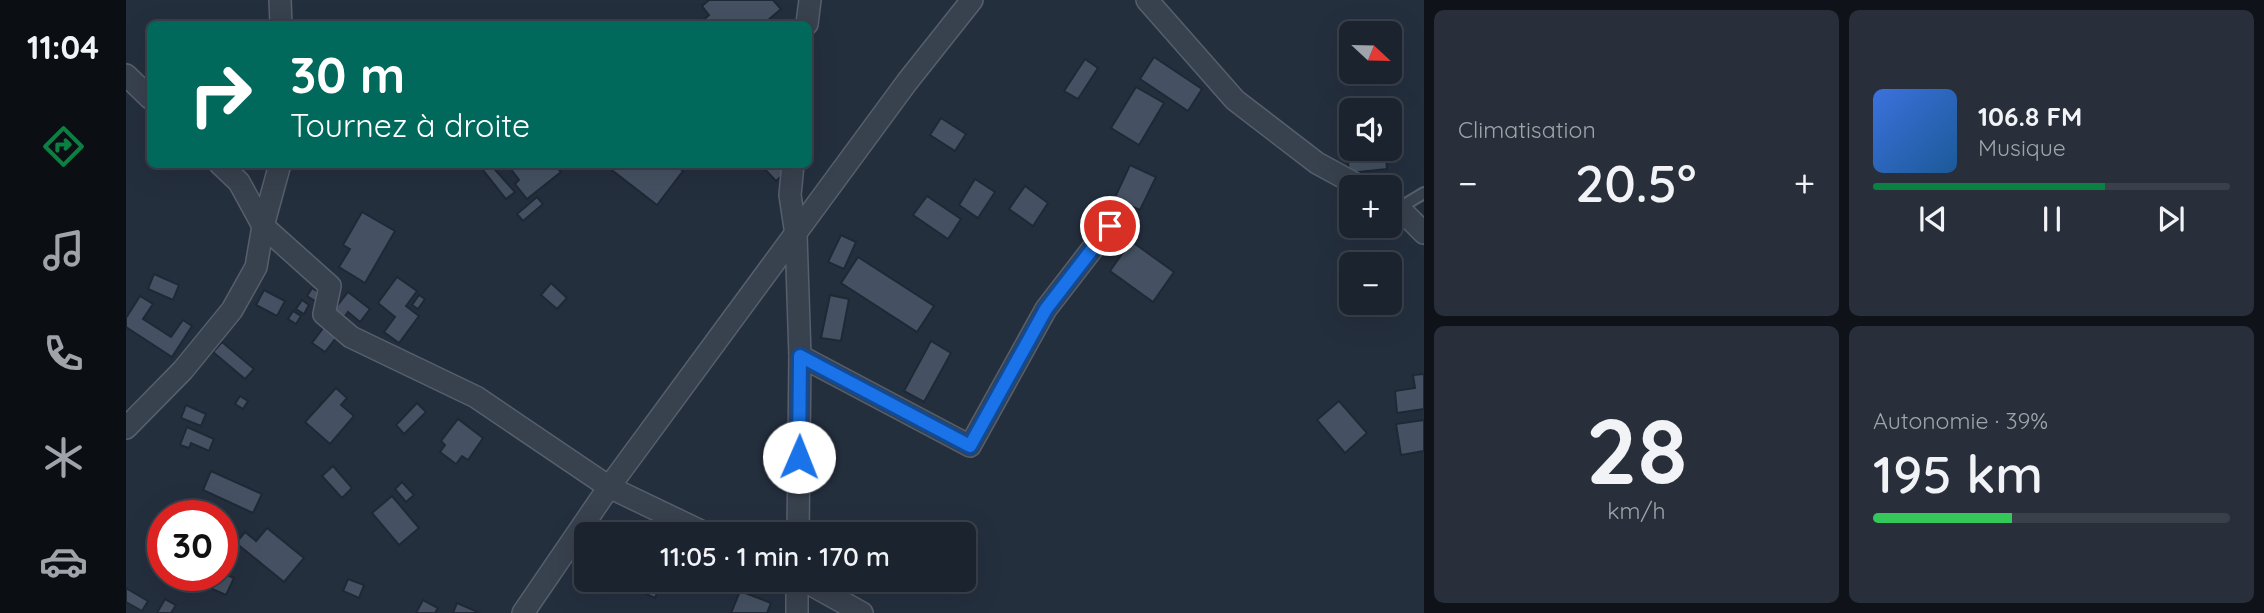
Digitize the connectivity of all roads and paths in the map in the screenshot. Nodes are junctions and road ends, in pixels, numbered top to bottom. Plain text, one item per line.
1 (281, 0) edge
2 (810, 0) edge
3 (972, 0) edge
4 (1147, 0) edge
5 (281, 21) edge
6 (807, 21) edge
7 (126, 75) edge
8 (147, 95) edge
9 (224, 168) edge
10 (279, 168) edge
11 (793, 168) edge
12 (1339, 175) edge
13 (1424, 193) edge
14 (1402, 202) edge
15 (1402, 212) edge
16 (263, 226) junction
17 (1110, 226) dead end
18 (1424, 233) edge
19 (796, 235) junction
20 (800, 356) junction
21 (126, 428) edge
22 (608, 487) junction
23 (682, 522) edge
24 (798, 522) edge
25 (798, 592) edge
26 (823, 592) edge
27 (523, 613) edge
28 (797, 613) edge
29 (862, 613) edge

1 - 5 street
2 - 6 street
3 - 19 street
4 - 12 street
7 - 8 street
9 - 16 street
10 - 16 street
11 - 19 street
13 - 14 lane
15 - 18 street
16 - 21 street
16 - 22 street
17 - 20 street
19 - 20 street
19 - 22 street
20 - 24 street
22 - 23 street
22 - 27 street
25 - 28 street
26 - 29 street

